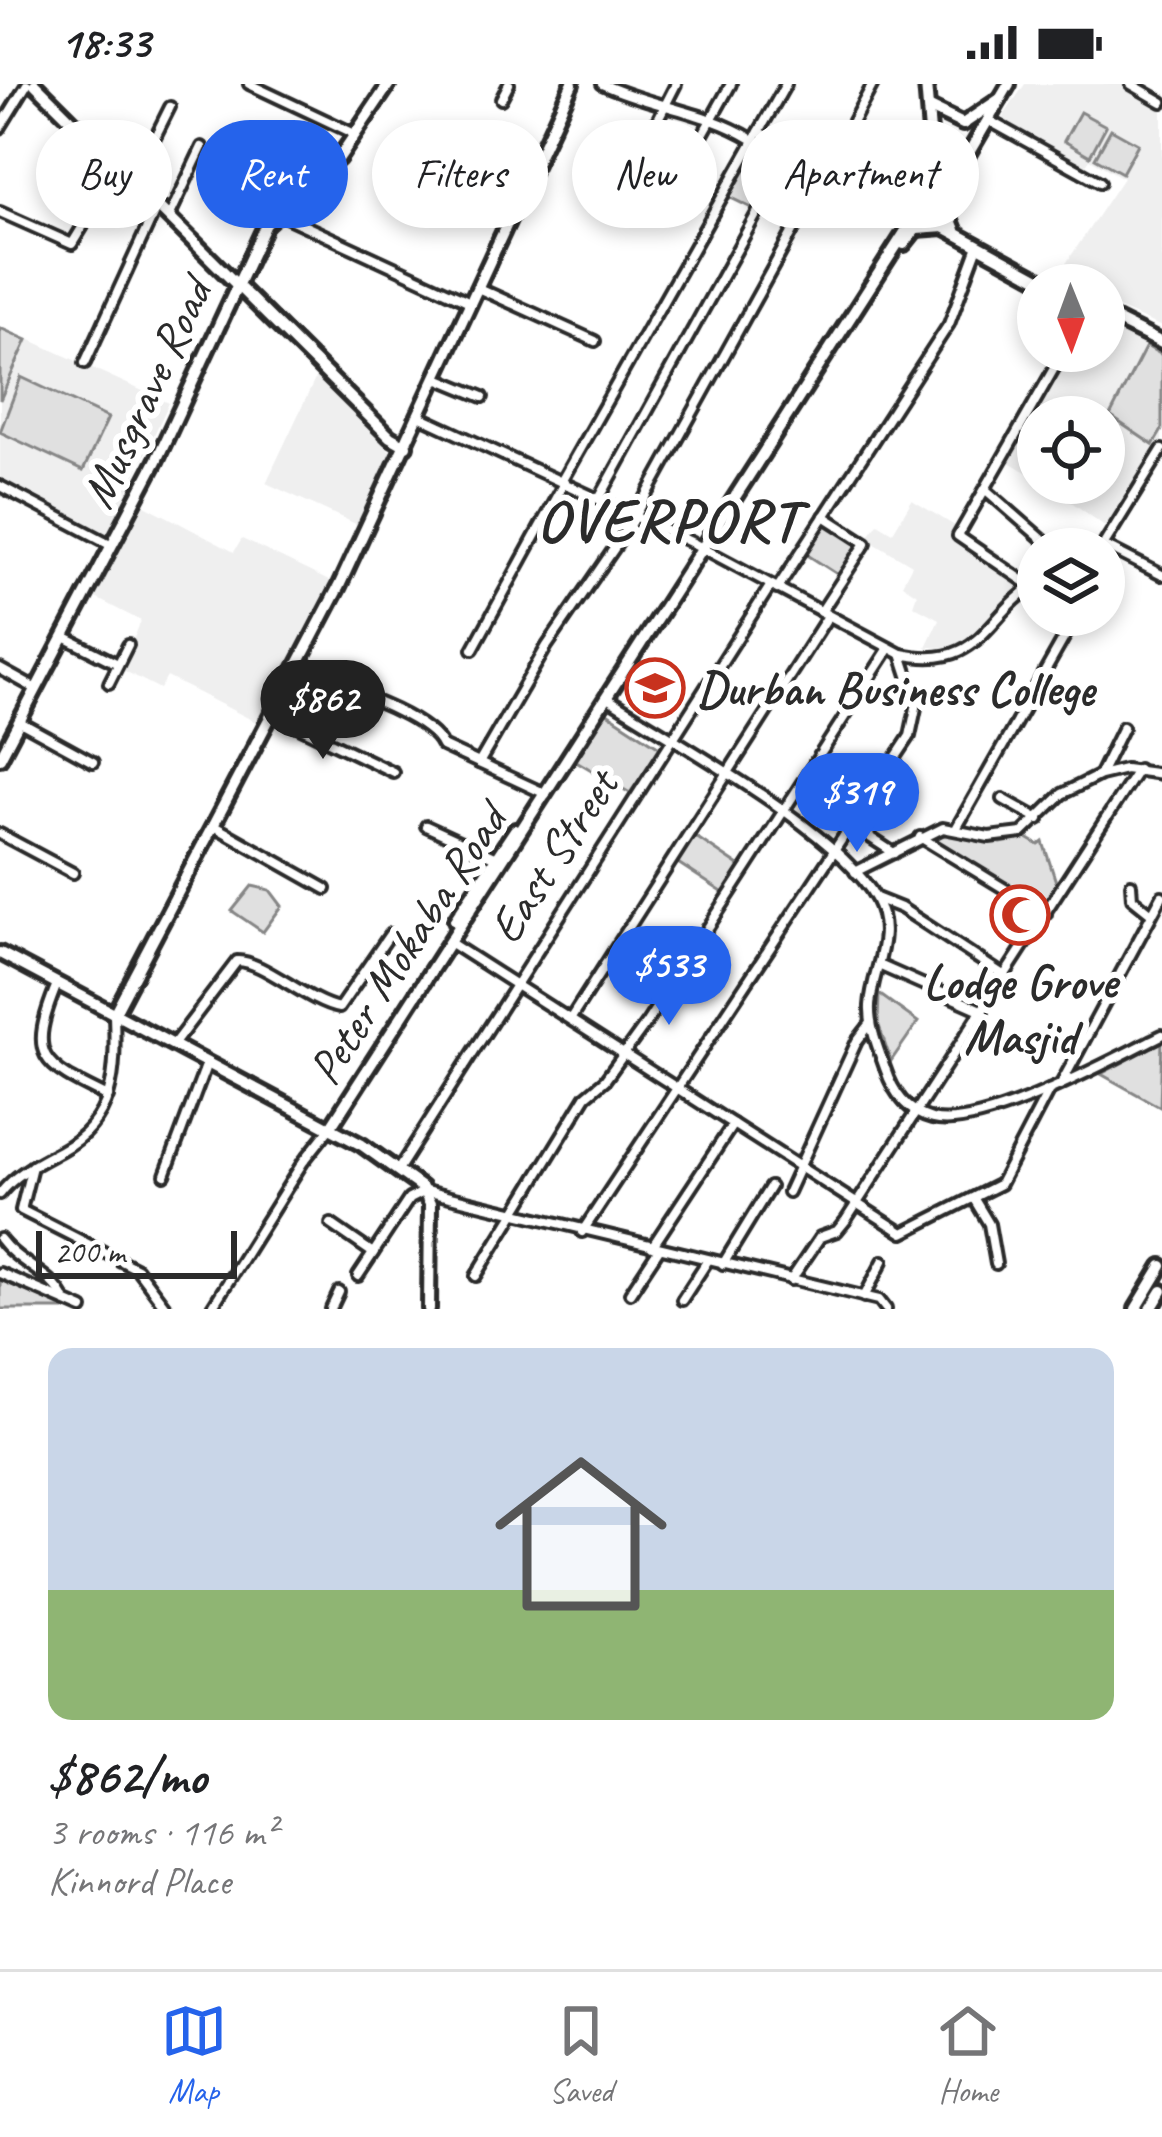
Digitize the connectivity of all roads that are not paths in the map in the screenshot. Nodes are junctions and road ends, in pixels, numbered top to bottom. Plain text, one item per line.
1 (31, 84) edge
2 (249, 84) edge
3 (389, 84) edge
4 (509, 84) edge
5 (572, 84) edge
6 (602, 84) edge
7 (676, 84) edge
8 (731, 84) edge
9 (786, 84) edge
10 (873, 84) edge
11 (1009, 84) edge
12 (1131, 84) edge
13 (927, 85) edge
14 (501, 99) dead end
15 (1000, 99) junction
16 (1162, 102) edge
17 (665, 105) junction
18 (170, 106) dead end
19 (930, 108) junction
20 (713, 117) junction
21 (69, 120) edge
22 (163, 120) edge
23 (657, 120) edge
24 (711, 120) edge
25 (765, 120) edge
26 (854, 120) tunnel mouth
27 (931, 120) edge
28 (988, 120) junction
29 (0, 128) edge
30 (741, 129) edge
31 (356, 134) junction
32 (979, 135) edge
33 (348, 145) edge
34 (196, 160) edge
35 (741, 163) edge
36 (1100, 182) dead end
37 (0, 212) edge
38 (172, 213) edge
39 (172, 219) edge
40 (36, 228) edge
41 (36, 228) edge
42 (82, 228) edge
43 (147, 228) edge
44 (267, 228) edge
45 (310, 228) edge
46 (749, 228) edge
47 (794, 228) edge
48 (911, 228) edge
49 (917, 229) joint
50 (951, 230) joint
51 (978, 245) junction
52 (886, 265) junction
53 (1017, 267) edge
54 (237, 284) junction
55 (478, 288) junction
56 (472, 302) junction
57 (1125, 323) edge
58 (1160, 339) edge
59 (595, 341) dead end
60 (85, 363) dead end
61 (1052, 372) edge
62 (437, 378) junction
63 (483, 397) dead end
64 (416, 422) junction
65 (380, 426) junction
66 (406, 446) junction
67 (1162, 450) edge
68 (1159, 464) edge
69 (563, 483) junction
70 (0, 486) edge
71 (986, 490) junction
72 (598, 499) junction
73 (632, 514) junction
74 (824, 516) junction
75 (1029, 528) edge
76 (1116, 528) edge
77 (113, 545) junction
78 (702, 548) junction
79 (1125, 557) edge
80 (1017, 573) edge
81 (1162, 575) edge
82 (774, 587) junction
83 (1017, 600) edge
84 (825, 614) junction
85 (1064, 636) edge
86 (64, 637) junction
87 (128, 645) dead end
88 (889, 648) junction
89 (472, 649) dead end
90 (901, 654) junction
91 (118, 664) junction
92 (0, 668) edge
93 (296, 671) junction
94 (109, 683) dead end
95 (37, 690) junction
96 (606, 698) junction
97 (272, 714) junction
98 (20, 722) junction
99 (1124, 727) dead end
100 (670, 740) junction
101 (0, 758) edge
102 (93, 762) dead end
103 (479, 763) junction
104 (1138, 770) junction
105 (393, 772) dead end
106 (1162, 774) edge
107 (1100, 775) junction
108 (725, 776) junction
109 (543, 793) junction
110 (1003, 799) dead end
111 (782, 813) junction
112 (858, 817) junction
113 (1039, 819) junction
114 (214, 826) junction
115 (426, 826) dead end
116 (957, 827) junction
117 (0, 834) edge
118 (920, 837) junction
119 (835, 851) junction
120 (895, 854) junction
121 (496, 858) junction
122 (855, 872) junction
123 (73, 873) dead end
124 (1131, 884) dead end
125 (326, 889) dead end
126 (1162, 896) edge
127 (876, 898) junction
128 (473, 899) junction
129 (1046, 914) junction
130 (1152, 914) junction
131 (390, 934) dead end
132 (449, 942) junction
133 (0, 953) edge
134 (881, 966) junction
135 (1005, 976) junction
136 (514, 982) junction
137 (57, 984) junction
138 (982, 1011) junction
139 (114, 1014) junction
140 (571, 1018) junction
141 (871, 1023) junction
142 (1162, 1036) edge
143 (173, 1045) junction
144 (625, 1053) junction
145 (207, 1064) junction
146 (1061, 1085) junction
147 (679, 1089) junction
148 (1049, 1090) junction
149 (109, 1097) junction
150 (344, 1106) junction
151 (916, 1112) junction
152 (733, 1124) junction
153 (327, 1129) junction
154 (362, 1145) junction
155 (32, 1166) junction
156 (799, 1167) junction
157 (398, 1170) junction
158 (165, 1175) dead end
159 (770, 1187) dead end
160 (421, 1189) junction
161 (788, 1192) dead end
162 (0, 1194) edge
163 (974, 1198) junction
164 (855, 1204) junction
165 (512, 1213) junction
166 (331, 1225) dead end
167 (582, 1232) junction
168 (0, 1239) edge
169 (656, 1248) junction
170 (373, 1253) junction
171 (708, 1260) junction
172 (883, 1261) dead end
173 (723, 1264) junction
174 (996, 1264) dead end
175 (1162, 1266) edge
176 (0, 1273) edge
177 (358, 1276) dead end
178 (476, 1276) dead end
179 (46, 1280) junction
180 (791, 1280) junction
181 (339, 1292) dead end
182 (630, 1293) dead end
183 (52, 1295) junction
184 (864, 1297) junction
185 (682, 1300) dead end
186 (65, 1301) junction
187 (429, 1308) edge
188 (83, 1309) edge
189 (167, 1309) edge
190 (211, 1309) edge
191 (331, 1309) edge
192 (886, 1309) edge
193 (1136, 1309) edge

1 - 21 street
1 - 29 street
2 - 31 street
3 - 31 street, Musgrave Road
4 - 14 street
5 - 55 street
6 - 17 street
7 - 17 street
8 - 20 street
9 - 25 street
10 - 26 street
11 - 15 street
12 - 16 street
13 - 19 street
15 - 19 street
15 - 28 street
17 - 20 street
17 - 23 street
18 - 22 street
19 - 27 street
20 - 24 street
20 - 30 street
28 - 32 street
28 - 36 street
31 - 33 street, Musgrave Road
34 - 38 street
35 - 69 street
37 - 41 street
39 - 54 street
40 - 42 street
43 - 60 street
44 - 54 street, Musgrave Road
45 - 56 street
46 - 72 street
47 - 73 street
48 - 52 street
49 - 50 street
49 - 52 street
50 - 51 street
51 - 53 street
51 - 74 street, East Street
52 - 78 street
54 - 65 street
54 - 77 street, Musgrave Road
55 - 56 street
55 - 59 street
56 - 62 street
57 - 58 street
61 - 71 street
62 - 63 street
62 - 64 street
64 - 65 street
64 - 66 street
64 - 69 street
65 - 66 street
66 - 93 street
67 - 68 street
68 - 76 street
69 - 72 street
69 - 89 street
70 - 77 street
71 - 75 street
71 - 80 street
72 - 73 street
73 - 78 street
73 - 103 street
74 - 82 street, East Street
74 - 84 street
77 - 86 street, Musgrave Road
78 - 82 street
78 - 96 street
79 - 81 street
82 - 84 street
82 - 100 street, East Street
83 - 90 street
84 - 88 street
84 - 108 street
85 - 116 street
86 - 91 street
86 - 95 street, Musgrave Road
87 - 91 street
88 - 90 street
88 - 111 street
90 - 112 street
91 - 94 street
92 - 95 street
93 - 97 street
93 - 103 street
95 - 98 street, Musgrave Road
96 - 100 street
96 - 109 street
97 - 105 street
97 - 114 street
98 - 101 street, Musgrave Road
98 - 102 street
99 - 107 street
100 - 108 street
100 - 136 street, East Street
103 - 109 street
104 - 106 street
104 - 107 street
104 - 129 street
107 - 113 street
108 - 111 street
108 - 140 street
109 - 121 street, Peter Mokaba Road
109 - 128 street, Peter Mokaba Road
110 - 113 street
111 - 119 street
111 - 144 street
112 - 119 street
112 - 120 street
113 - 116 street
114 - 125 street
114 - 139 street
115 - 121 street
116 - 118 street
117 - 123 street
118 - 120 street
118 - 129 street
119 - 122 street
119 - 147 street
120 - 122 street
121 - 128 street, Peter Mokaba Road
122 - 127 street
124 - 130 street
126 - 130 street
127 - 134 street
127 - 135 street
128 - 132 street, Peter Mokaba Road
128 - 153 street, Peter Mokaba Road
129 - 135 street
130 - 146 street
131 - 143 street
132 - 136 street
132 - 150 street, Peter Mokaba Road
133 - 137 street
134 - 138 street
134 - 141 street
135 - 138 street
136 - 140 street
136 - 157 street, East Street
137 - 139 street
137 - 149 street
138 - 151 street
139 - 143 street
139 - 149 street
140 - 144 street
141 - 151 street
141 - 156 street
142 - 146 street
143 - 145 street
144 - 147 street
144 - 165 street
145 - 153 street
145 - 158 street
146 - 148 street
147 - 152 street
147 - 167 street
148 - 151 street
148 - 163 street
149 - 155 street
150 - 153 street, Peter Mokaba Road
150 - 154 street
151 - 164 street
152 - 156 street
152 - 169 street
153 - 154 street
153 - 190 street, Peter Mokaba Road
154 - 157 street
155 - 162 street
155 - 189 street
156 - 161 street
156 - 164 street
157 - 160 street
159 - 173 street
160 - 165 street
160 - 170 street
160 - 187 street
163 - 164 street
163 - 174 street
164 - 180 street
165 - 167 street
165 - 178 street
166 - 170 street
167 - 169 street
168 - 179 street
169 - 171 street
169 - 182 street
170 - 177 street
171 - 173 street
171 - 185 street
172 - 184 street
173 - 180 street
175 - 193 street
176 - 183 street
179 - 183 street
179 - 186 street
180 - 184 street
181 - 191 street
183 - 186 street
184 - 192 street
186 - 188 street

